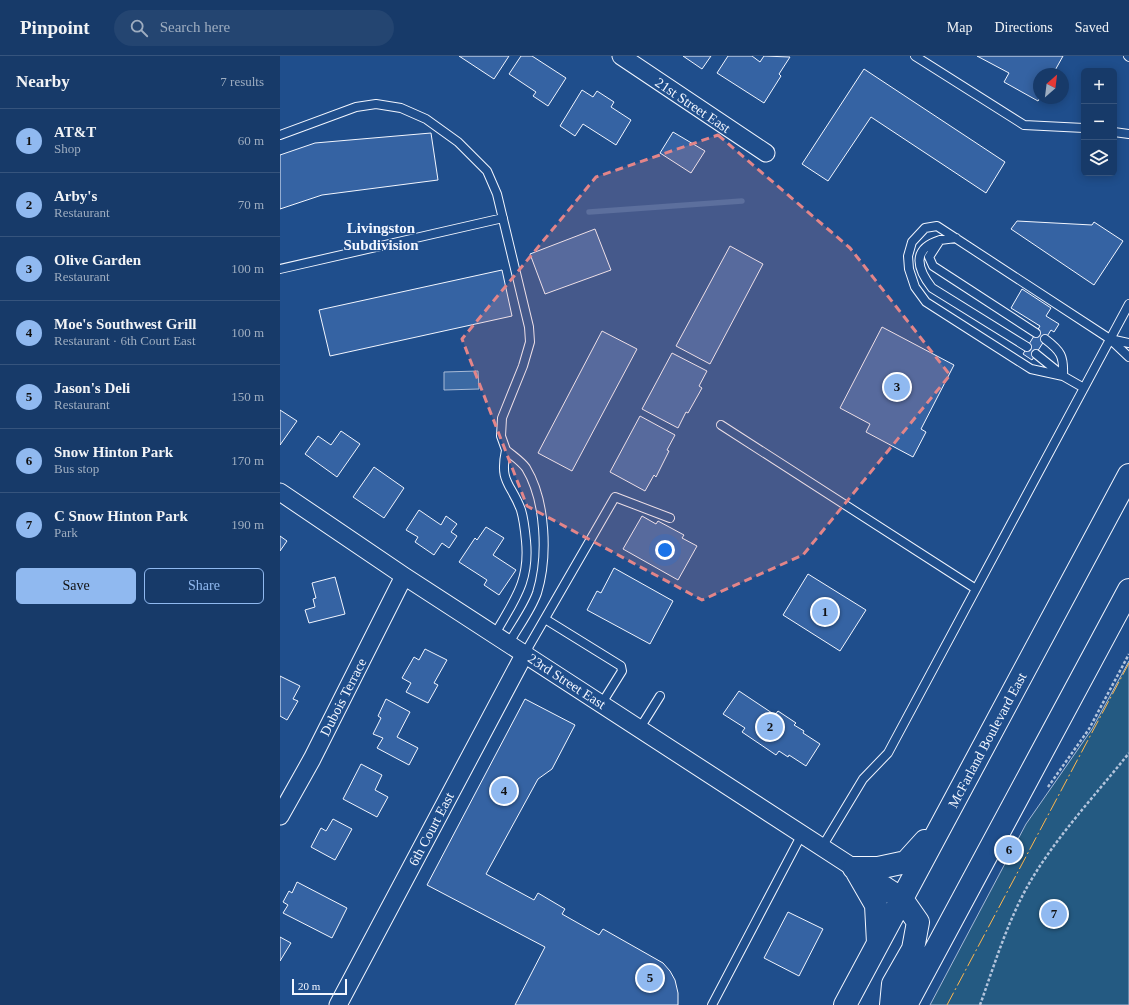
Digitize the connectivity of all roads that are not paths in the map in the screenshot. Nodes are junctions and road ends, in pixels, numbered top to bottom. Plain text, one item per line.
1 (621, 56) edge
2 (915, 56) edge
3 (1081, 128) edge
4 (1117, 132) edge
5 (1129, 134) edge
6 (280, 135) edge
7 (766, 153) dead end
8 (503, 218) junction
9 (956, 238) junction
10 (940, 240) junction
11 (280, 269) edge
12 (1129, 304) edge
13 (1036, 333) dead end
14 (1045, 339) dead end
15 (1110, 339) junction
16 (1129, 343) edge
17 (1026, 347) dead end
18 (1036, 354) dead end
19 (1129, 357) edge
20 (1063, 376) junction
21 (1084, 388) junction
22 (721, 426) dead end
23 (506, 450) junction
24 (1129, 475) edge
25 (280, 492) edge
26 (670, 518) dead end
27 (404, 576) junction
28 (976, 589) junction
29 (1129, 590) edge
30 (545, 619) junction
31 (502, 639) junction
32 (525, 653) junction
33 (660, 696) dead end
34 (602, 703) junction
35 (640, 728) junction
36 (280, 816) edge
37 (944, 821) junction
38 (802, 834) junction
39 (822, 846) junction
40 (854, 868) junction
41 (902, 899) junction
42 (878, 943) junction
43 (338, 1005) edge
44 (712, 1005) edge
45 (845, 1005) edge
46 (891, 1005) edge
47 (906, 1005) edge

1 - 7 street, 21st Street East
2 - 3 lane
4 - 5 lane
6 - 8 lane
8 - 11 lane
8 - 23 lane
9 - 10 lane
9 - 15 lane
9 - 20 lane
10 - 13 lane
10 - 17 lane
12 - 15 lane
14 - 20 lane
15 - 16 lane
15 - 19 lane
15 - 21 lane
18 - 20 lane
20 - 21 lane
21 - 28 lane
22 - 28 lane
23 - 31 lane
23 - 31 lane
24 - 37 highway, McFarland Boulevard East
25 - 27 street, 23rd Street East
26 - 30 lane
27 - 31 street, 23rd Street East
27 - 36 street, Dubois Terrace
28 - 39 lane
29 - 47 highway
30 - 32 lane
30 - 34 lane
31 - 32 street, 23rd Street East
32 - 34 street, 23rd Street East
32 - 43 street, 6th Court East
33 - 35 lane
34 - 35 street, 23rd Street East
35 - 38 street, 23rd Street East
37 - 40 highway
37 - 41 highway, McFarland Boulevard East
38 - 39 street, 23rd Street East
38 - 44 lane
39 - 40 street, 23rd Street East
40 - 41 highway
40 - 42 highway
41 - 42 highway, McFarland Boulevard East
41 - 46 highway
42 - 45 highway, McFarland Boulevard East

